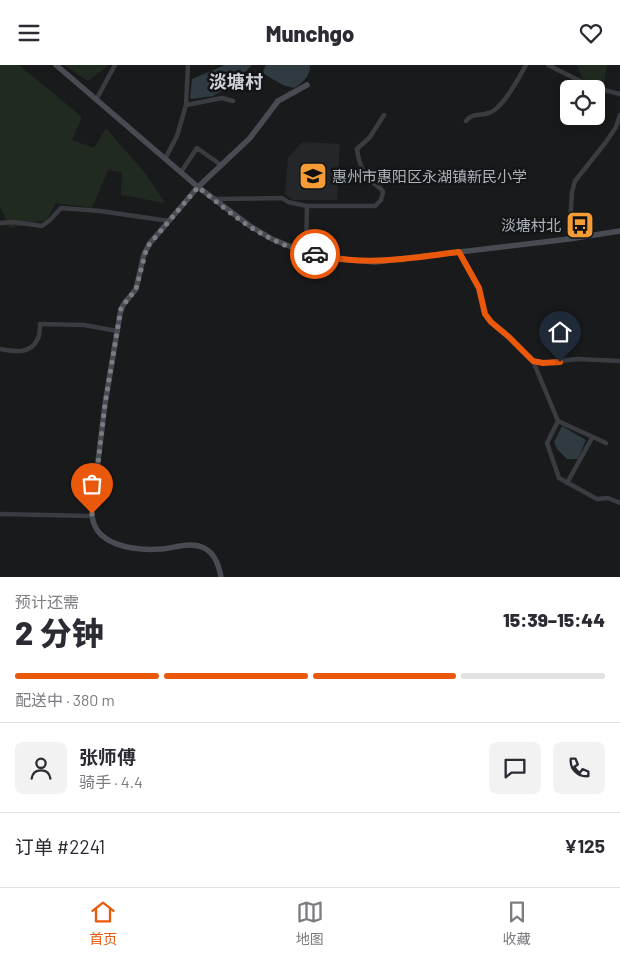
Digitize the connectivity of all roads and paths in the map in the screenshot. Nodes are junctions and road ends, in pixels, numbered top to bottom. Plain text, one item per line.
1 (115, 65) edge
2 (188, 65) edge
3 (526, 65) edge
4 (548, 65) edge
5 (59, 67) edge
6 (307, 85) dead end
7 (620, 94) edge
8 (96, 100) junction
9 (233, 101) dead end
10 (186, 105) junction
11 (384, 115) dead end
12 (620, 115) edge
13 (466, 121) dead end
14 (165, 159) junction
15 (221, 165) junction
16 (181, 173) junction
17 (198, 187) junction
18 (214, 199) junction
19 (307, 206) junction
20 (169, 221) junction
21 (0, 223) edge
22 (620, 231) edge
23 (569, 239) junction
24 (306, 252) junction
25 (459, 252) junction
26 (117, 331) junction
27 (0, 349) edge
28 (533, 361) junction
29 (620, 361) edge
30 (558, 421) junction
31 (592, 437) junction
32 (606, 443) dead end
33 (567, 483) junction
34 (620, 503) edge
35 (0, 514) edge
36 (92, 516) junction
37 (222, 577) edge

1 - 8 street
2 - 10 street
3 - 13 street
4 - 7 street
5 - 8 street
6 - 15 street
8 - 14 street
9 - 10 street
10 - 14 street
11 - 19 street
12 - 23 street
14 - 16 street
15 - 16 street
15 - 17 street
16 - 17 street
17 - 18 street
17 - 20 street
18 - 19 street
18 - 24 street
19 - 24 street
20 - 21 street
20 - 26 street
22 - 23 street
23 - 25 street
24 - 25 street
25 - 28 street
26 - 27 street
26 - 36 street
28 - 29 street
28 - 30 street
30 - 31 street
30 - 33 street
31 - 32 street
31 - 33 street
33 - 34 street
35 - 36 street
36 - 37 street

